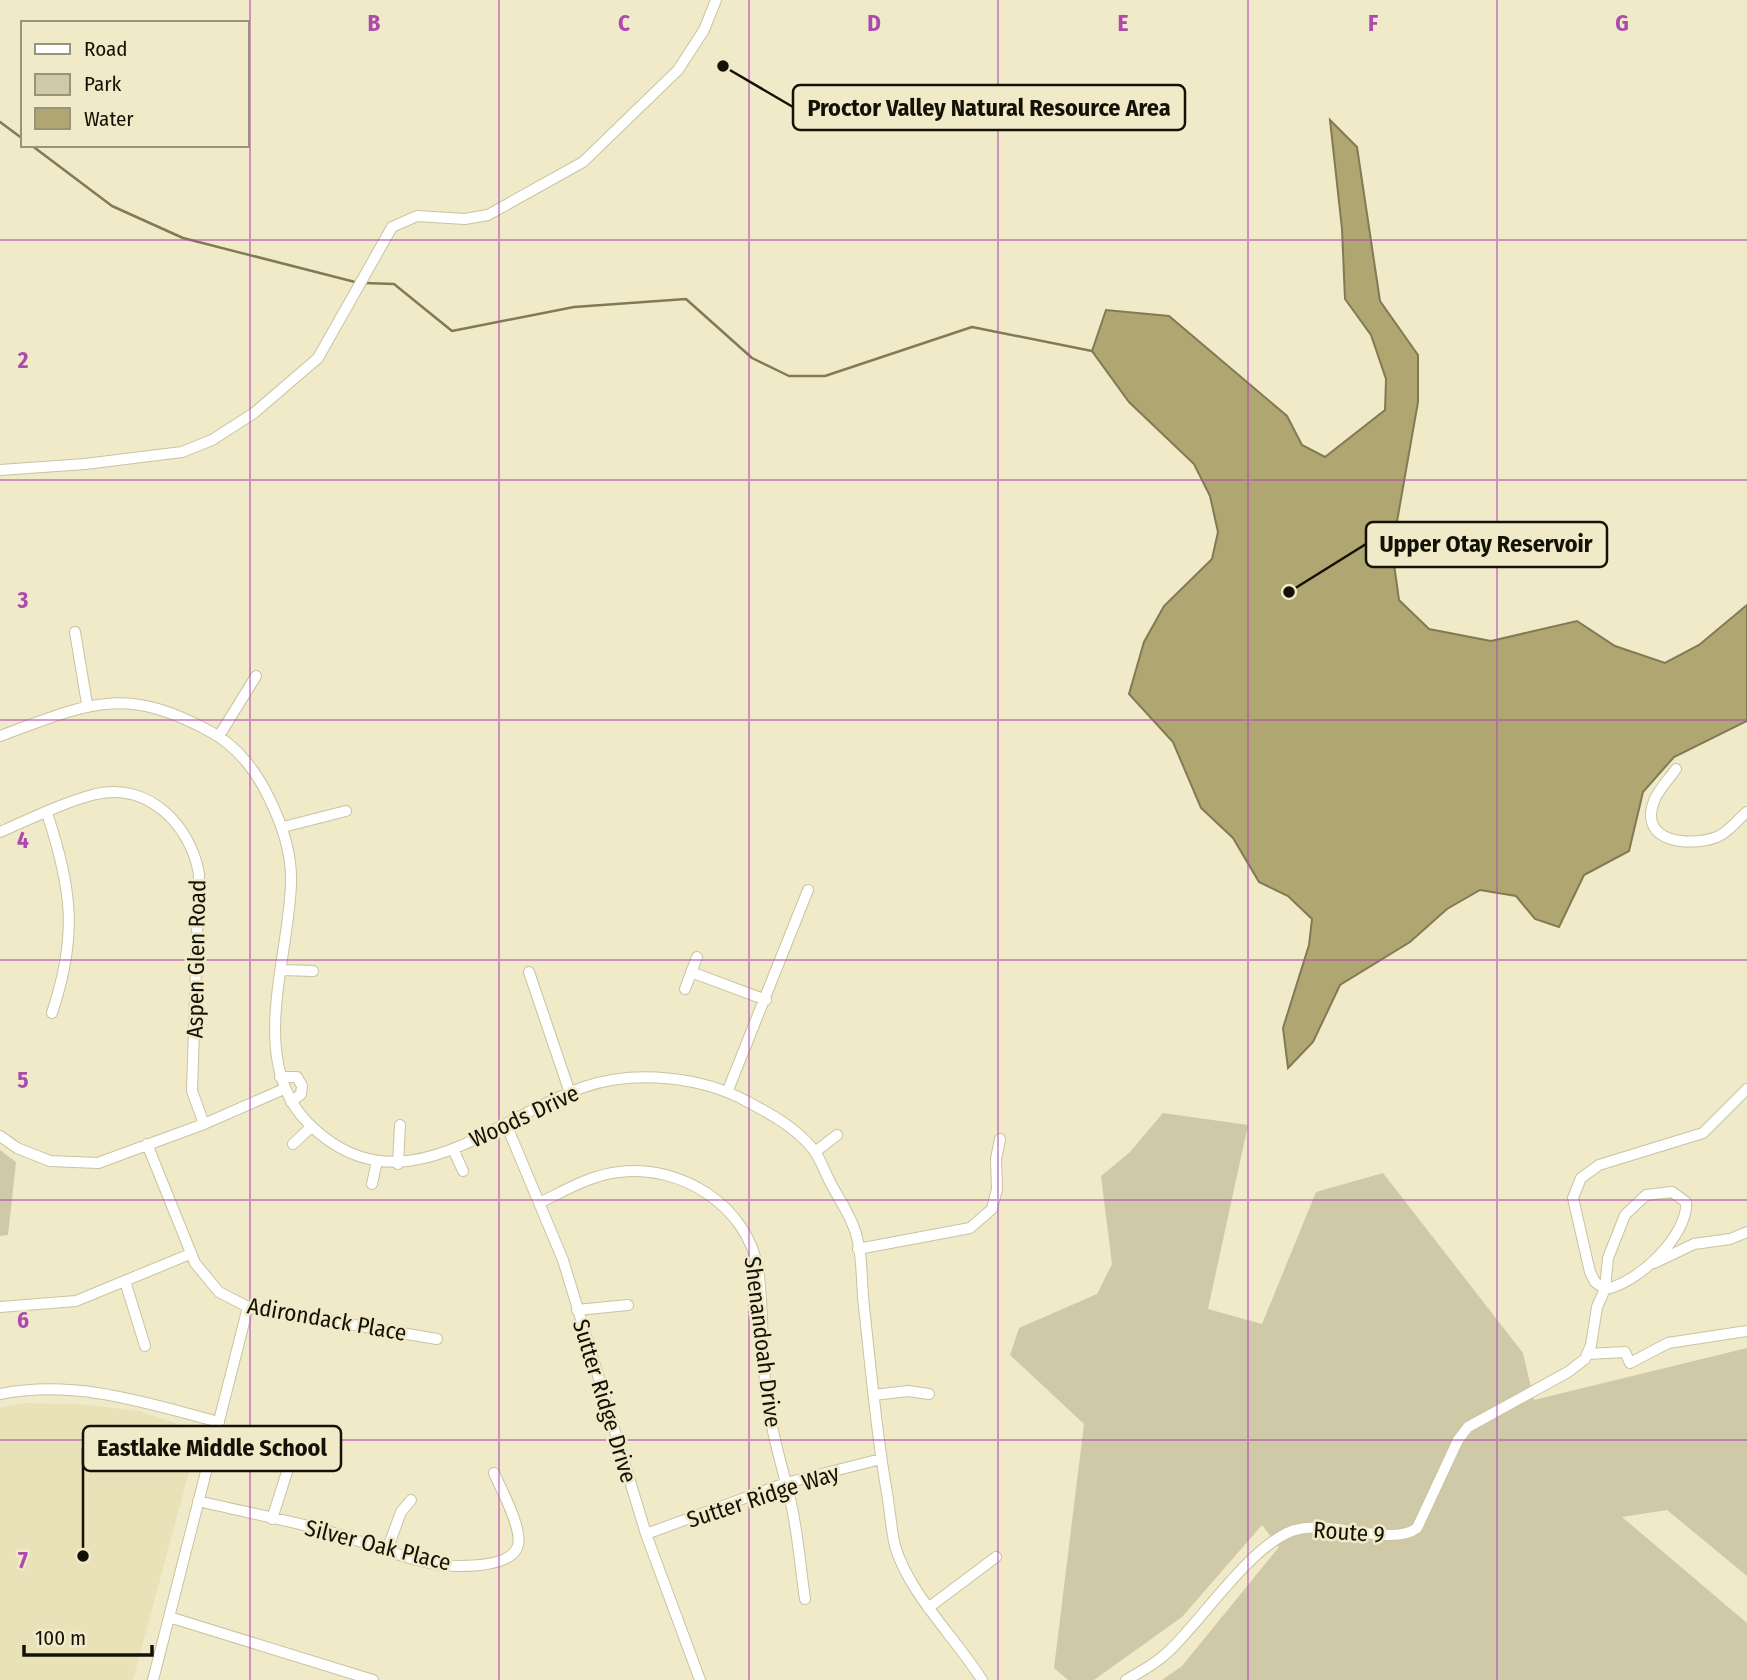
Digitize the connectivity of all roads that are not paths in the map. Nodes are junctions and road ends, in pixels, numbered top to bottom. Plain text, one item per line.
1 (716, 0) edge
2 (0, 470) edge
3 (75, 632) dead end
4 (256, 676) dead end
5 (87, 704) junction
6 (0, 736) edge
7 (219, 736) junction
8 (1676, 769) dead end
9 (346, 811) dead end
10 (1747, 812) edge
11 (47, 813) junction
12 (283, 827) junction
13 (0, 832) edge
14 (808, 890) dead end
15 (697, 957) dead end
16 (282, 970) junction
17 (313, 971) dead end
18 (529, 972) dead end
19 (691, 972) junction
20 (685, 989) dead end
21 (766, 1000) junction
22 (52, 1013) dead end
23 (280, 1077) junction
24 (284, 1089) junction
25 (1747, 1089) edge
26 (729, 1090) junction
27 (570, 1093) junction
28 (291, 1102) junction
29 (204, 1124) junction
30 (506, 1124) junction
31 (400, 1125) dead end
32 (312, 1127) junction
33 (837, 1135) dead end
34 (0, 1136) edge
35 (1000, 1139) dead end
36 (147, 1144) junction
37 (293, 1144) dead end
38 (453, 1149) junction
39 (815, 1152) junction
40 (377, 1161) junction
41 (398, 1164) junction
42 (463, 1171) dead end
43 (372, 1184) dead end
44 (541, 1202) junction
45 (1747, 1232) edge
46 (858, 1249) junction
47 (190, 1254) junction
48 (1650, 1263) junction
49 (125, 1281) junction
50 (1605, 1289) junction
51 (628, 1305) dead end
52 (0, 1307) edge
53 (248, 1307) junction
54 (577, 1310) junction
55 (1747, 1331) edge
56 (437, 1339) dead end
57 (145, 1346) dead end
58 (1587, 1354) junction
59 (0, 1394) edge
60 (929, 1394) dead end
61 (874, 1395) junction
62 (219, 1422) junction
63 (293, 1453) dead end
64 (881, 1459) junction
65 (494, 1473) dead end
66 (786, 1483) junction
67 (411, 1500) dead end
68 (198, 1502) junction
69 (272, 1519) junction
70 (646, 1534) junction
71 (387, 1550) junction
72 (996, 1556) dead end
73 (805, 1599) dead end
74 (928, 1608) junction
75 (169, 1617) junction
76 (153, 1680) edge
77 (373, 1680) edge
78 (699, 1680) edge
79 (982, 1680) edge
80 (1126, 1680) edge

1 - 2 street
3 - 5 street
4 - 7 street
5 - 6 street, Woods Drive
5 - 7 street, Woods Drive
7 - 12 street, Woods Drive
8 - 10 street
9 - 12 street
11 - 13 street, Aspen Glen Road
11 - 22 street
11 - 29 street, Aspen Glen Road
12 - 16 street, Woods Drive
14 - 21 street
15 - 19 street
16 - 17 street
16 - 23 street, Woods Drive
18 - 27 street
19 - 20 street
19 - 21 street
21 - 26 street
23 - 24 street, Woods Drive
23 - 28 street
24 - 28 street, Woods Drive
24 - 29 street
25 - 50 street
26 - 27 street, Woods Drive
26 - 39 street, Woods Drive
27 - 30 street, Woods Drive
28 - 32 street, Woods Drive
29 - 36 street
30 - 38 street, Woods Drive
30 - 44 street, Sutter Ridge Drive
31 - 41 street
32 - 37 street
32 - 40 street, Woods Drive
33 - 39 street
34 - 36 street
35 - 46 street
36 - 47 street, Adirondack Place
38 - 41 street, Woods Drive
38 - 42 street
39 - 46 street, Woods Drive
40 - 41 street, Woods Drive
40 - 43 street
44 - 54 street, Sutter Ridge Drive
44 - 66 street, Shenandoah Drive
45 - 48 street
46 - 61 street, Woods Drive
47 - 49 street
47 - 53 street, Adirondack Place
48 - 50 street
48 - 50 street
49 - 52 street
49 - 57 street
50 - 58 street
51 - 54 street
53 - 56 street, Adirondack Place
53 - 62 street
54 - 70 street, Sutter Ridge Drive
55 - 58 street
58 - 80 street, Route 9
59 - 62 street
60 - 61 street
61 - 64 street, Woods Drive
62 - 68 street
63 - 69 street
64 - 66 street, Sutter Ridge Way
64 - 74 street, Woods Drive
65 - 71 street, Silver Oak Place
66 - 70 street, Sutter Ridge Way
66 - 73 street, Shenandoah Drive
67 - 71 street
68 - 69 street, Silver Oak Place
68 - 75 street
69 - 71 street, Silver Oak Place
70 - 78 street, Sutter Ridge Drive
72 - 74 street
74 - 79 street, Woods Drive
75 - 76 street
75 - 77 street

